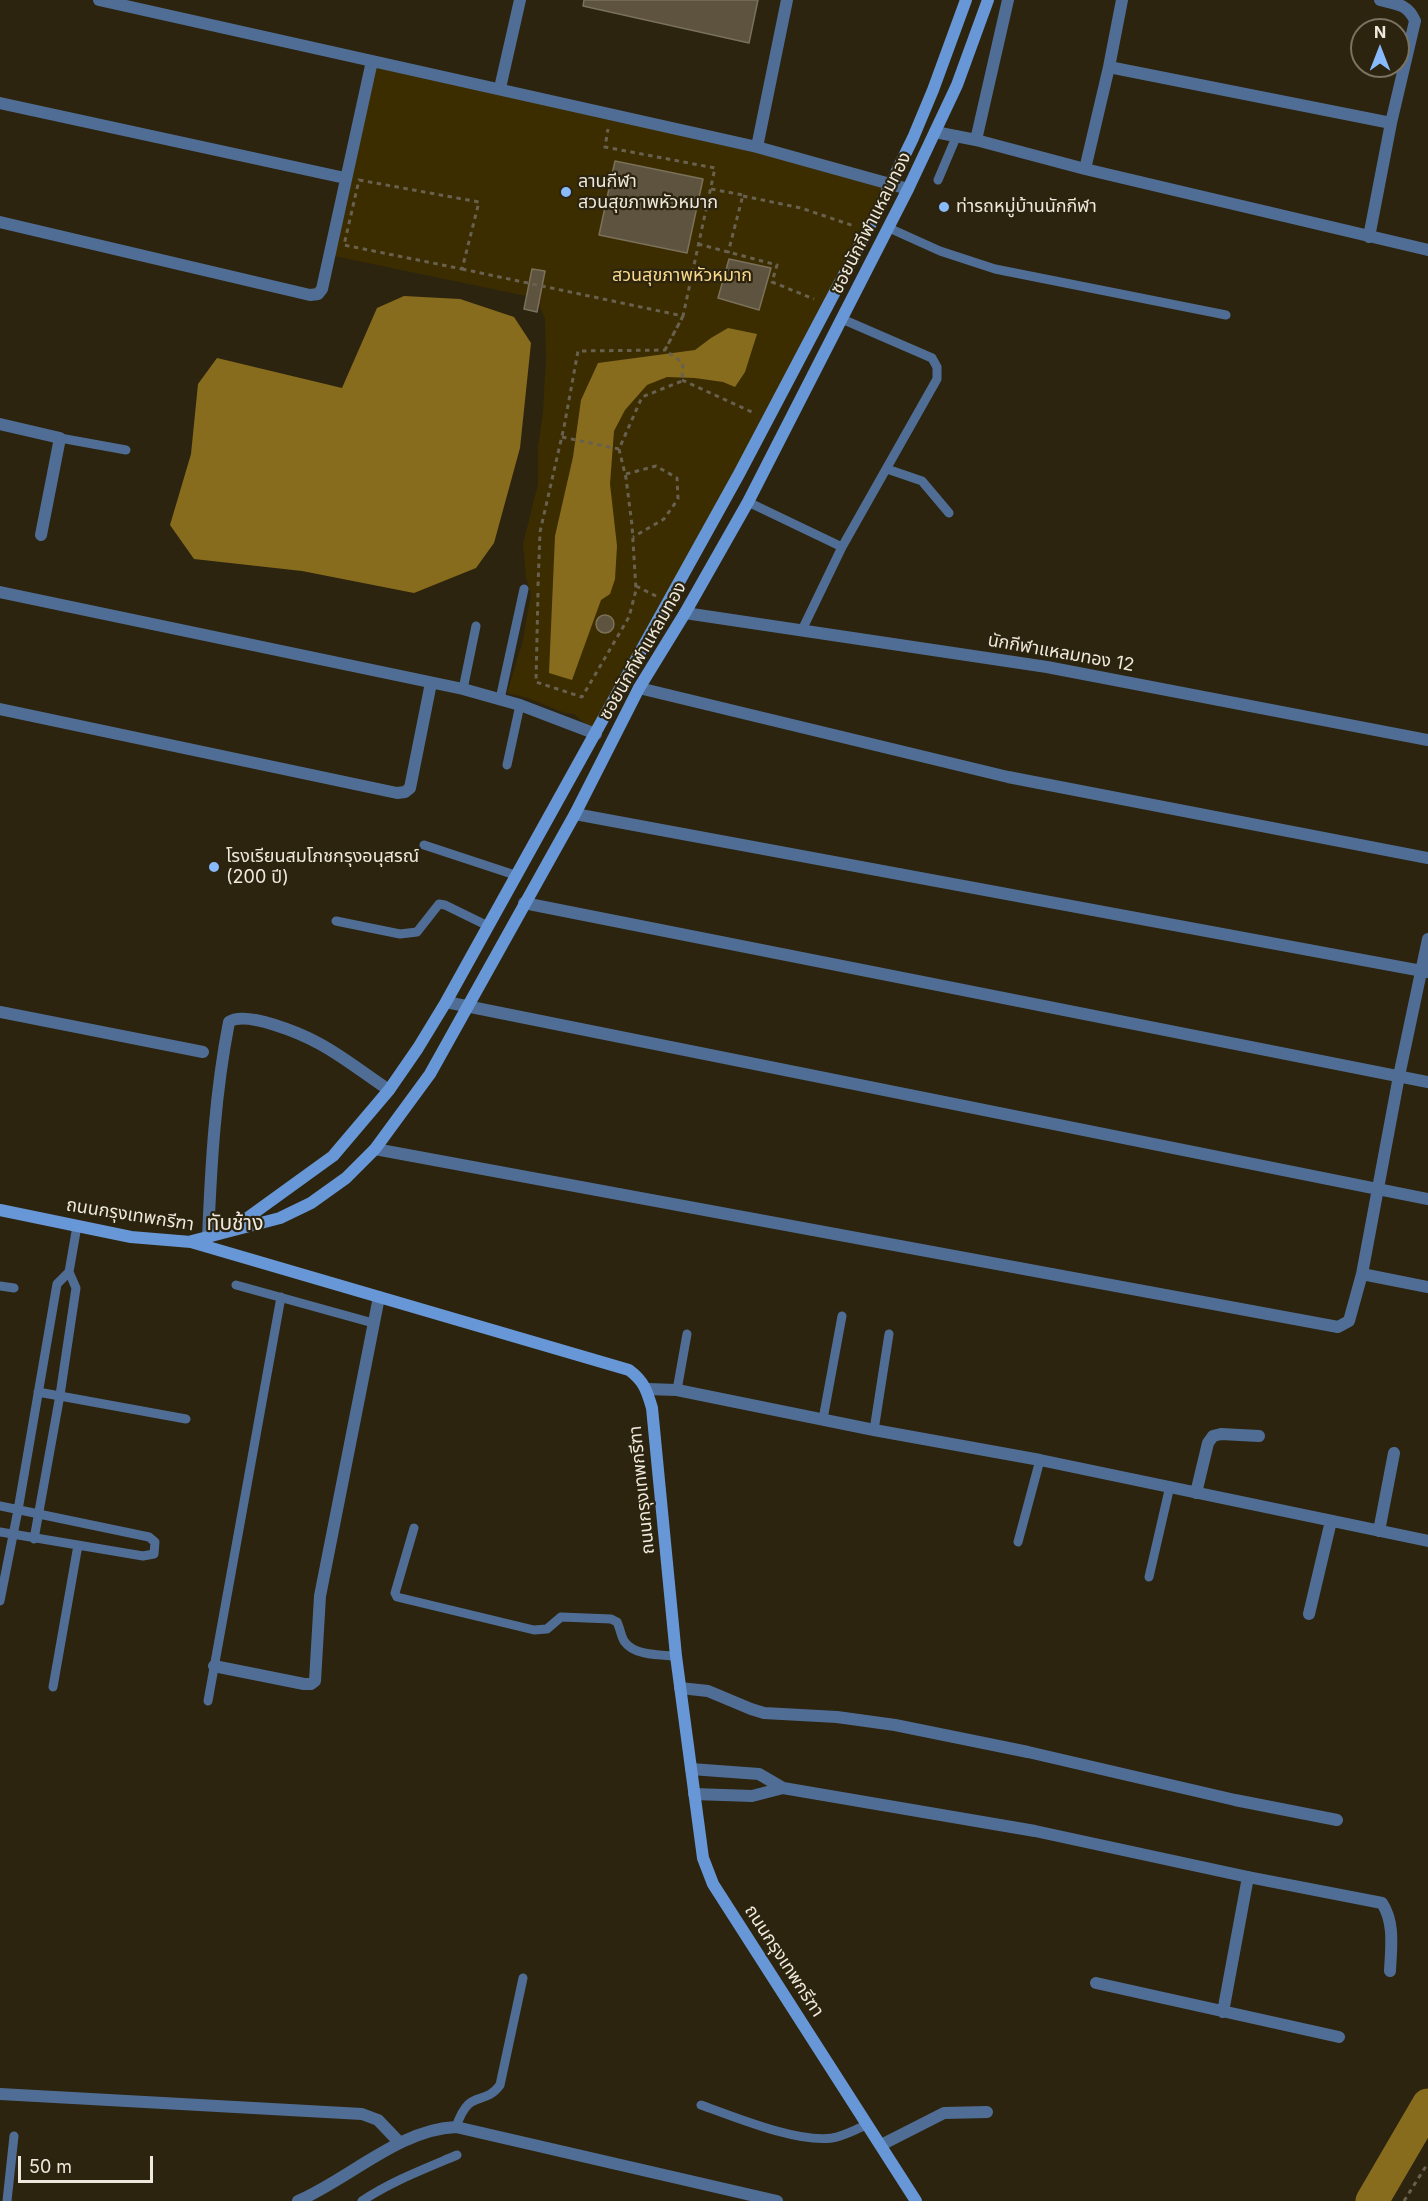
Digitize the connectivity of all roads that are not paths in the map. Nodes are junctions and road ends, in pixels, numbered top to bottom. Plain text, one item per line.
1 (99, 0) edge
2 (520, 0) edge
3 (787, 0) edge
4 (966, 0) edge
5 (988, 0) edge
6 (1008, 0) edge
7 (1122, 0) edge
8 (1380, 0) edge
9 (372, 61) junction
10 (1109, 67) junction
11 (500, 88) junction
12 (0, 103) edge
13 (1391, 123) junction
14 (935, 132) junction
15 (957, 135) junction
16 (976, 140) junction
17 (757, 147) junction
18 (1085, 169) junction
19 (345, 178) junction
20 (938, 180) dead end
21 (891, 184) junction
22 (908, 189) junction
23 (0, 222) edge
24 (889, 228) junction
25 (1369, 237) junction
26 (1428, 249) edge
27 (1226, 315) dead end
28 (842, 319) junction
29 (0, 424) edge
30 (60, 438) junction
31 (126, 450) dead end
32 (887, 469) junction
33 (748, 502) junction
34 (949, 513) dead end
35 (41, 535) dead end
36 (842, 548) junction
37 (524, 589) dead end
38 (0, 592) edge
39 (685, 613) junction
40 (476, 626) dead end
41 (802, 630) junction
42 (432, 683) junction
43 (464, 688) junction
44 (639, 688) junction
45 (500, 699) junction
46 (520, 705) junction
47 (0, 709) edge
48 (596, 734) junction
49 (1428, 740) edge
50 (507, 765) dead end
51 (575, 814) junction
52 (424, 845) dead end
53 (1428, 858) edge
54 (515, 875) junction
55 (524, 903) junction
56 (336, 921) dead end
57 (488, 926) junction
58 (1428, 939) edge
59 (1425, 971) edge
60 (446, 1002) junction
61 (468, 1008) junction
62 (0, 1012) edge
63 (203, 1052) dead end
64 (1399, 1076) junction
65 (1428, 1082) edge
66 (389, 1090) junction
67 (375, 1149) junction
68 (1377, 1189) junction
69 (1428, 1199) edge
70 (0, 1210) edge
71 (76, 1226) junction
72 (228, 1231) junction
73 (208, 1238) junction
74 (191, 1242) junction
75 (69, 1272) junction
76 (1362, 1274) junction
77 (236, 1285) dead end
78 (0, 1286) edge
79 (1428, 1287) edge
80 (14, 1288) dead end
81 (281, 1297) junction
82 (379, 1297) junction
83 (842, 1316) dead end
84 (373, 1323) junction
85 (687, 1334) dead end
86 (889, 1334) dead end
87 (647, 1389) junction
88 (677, 1390) junction
89 (38, 1392) junction
90 (60, 1395) junction
91 (186, 1419) dead end
92 (822, 1419) junction
93 (874, 1430) junction
94 (1259, 1436) dead end
95 (1394, 1453) dead end
96 (1040, 1460) junction
97 (1170, 1486) junction
98 (1196, 1493) junction
99 (0, 1506) edge
100 (18, 1510) junction
101 (38, 1514) junction
102 (1331, 1521) junction
103 (414, 1528) dead end
104 (1379, 1531) junction
105 (0, 1532) edge
106 (14, 1534) junction
107 (34, 1539) junction
108 (1428, 1541) edge
109 (1018, 1542) dead end
110 (78, 1545) junction
111 (1149, 1577) dead end
112 (0, 1601) edge
113 (1310, 1614) dead end
114 (676, 1656) junction
115 (214, 1666) junction
116 (53, 1687) dead end
117 (680, 1688) junction
118 (208, 1701) dead end
119 (690, 1769) junction
120 (783, 1788) junction
121 (694, 1794) junction
122 (1337, 1820) dead end
123 (1248, 1877) junction
124 (1390, 1971) dead end
125 (523, 1978) dead end
126 (1096, 1983) dead end
127 (1223, 2012) junction
128 (1339, 2037) dead end
129 (0, 2094) edge
130 (701, 2105) dead end
131 (987, 2112) dead end
132 (867, 2125) junction
133 (456, 2127) junction
134 (14, 2136) dead end
135 (400, 2143) junction
136 (881, 2145) junction
137 (457, 2155) dead end
138 (7, 2201) edge
139 (298, 2201) edge
140 (362, 2201) edge
141 (777, 2201) edge
142 (916, 2201) edge

1 - 9 street
2 - 11 street
3 - 17 street
4 - 21 street, ซอยนักกีฬาแหลมทอง
5 - 14 street, ซอยนักกีฬาแหลมทอง
6 - 16 street
7 - 10 street
8 - 13 street
9 - 11 street
9 - 19 street
10 - 13 street
10 - 18 street
11 - 17 street
12 - 19 street
13 - 25 street
14 - 15 street
14 - 22 street, ซอยนักกีฬาแหลมทอง
15 - 16 street
15 - 20 lane
16 - 18 street
17 - 21 street
18 - 25 street
19 - 23 street
21 - 22 street
21 - 48 street, ซอยนักกีฬาแหลมทอง
22 - 24 street, ซอยนักกีฬาแหลมทอง
24 - 27 lane
24 - 28 street, ซอยนักกีฬาแหลมทอง
25 - 26 street
28 - 32 lane
28 - 33 street, ซอยนักกีฬาแหลมทอง
29 - 30 street
30 - 31 lane
30 - 35 street
32 - 34 lane
32 - 36 lane
33 - 36 lane
33 - 39 street, ซอยนักกีฬาแหลมทอง
36 - 41 lane
37 - 45 lane
38 - 42 street
39 - 41 street, นักกีฬาแหลมทอง 12
39 - 44 street, ซอยนักกีฬาแหลมทอง
40 - 43 lane
41 - 49 street, นักกีฬาแหลมทอง 12
42 - 43 street
42 - 47 street
43 - 45 street
44 - 51 street, ซอยนักกีฬาแหลมทอง
44 - 53 street
45 - 46 street
46 - 48 street
46 - 50 lane
48 - 54 street, ซอยนักกีฬาแหลมทอง
51 - 55 street, ซอยนักกีฬาแหลมทอง
51 - 59 street
52 - 54 lane
54 - 57 street, ซอยนักกีฬาแหลมทอง
55 - 61 street, ซอยนักกีฬาแหลมทอง
55 - 64 street
56 - 57 lane
57 - 60 street, ซอยนักกีฬาแหลมทอง
58 - 59 street
59 - 64 street
60 - 61 street
60 - 66 street, ซอยนักกีฬาแหลมทอง
61 - 67 street, ซอยนักกีฬาแหลมทอง
61 - 68 street
62 - 63 street
64 - 65 street
64 - 68 street
66 - 72 street, ซอยนักกีฬาแหลมทอง
66 - 73 street
67 - 72 street, ซอยนักกีฬาแหลมทอง
67 - 76 street
68 - 69 street
68 - 76 street
70 - 71 street, ถนนกรุงเทพกรีฑา
71 - 74 street, ถนนกรุงเทพกรีฑา
71 - 75 lane
72 - 73 street, ซอยนักกีฬาแหลมทอง
73 - 74 street, ซอยนักกีฬาแหลมทอง
74 - 82 street, ถนนกรุงเทพกรีฑา
75 - 89 lane
75 - 90 lane
76 - 79 street
77 - 81 lane
78 - 80 lane
81 - 84 lane
81 - 115 lane
82 - 84 street
82 - 87 street, ถนนกรุงเทพกรีฑา
83 - 92 lane
84 - 115 street
85 - 88 lane
86 - 93 lane
87 - 88 street
87 - 114 street, ถนนกรุงเทพกรีฑา
88 - 92 street
89 - 90 lane
89 - 100 lane
90 - 91 lane
90 - 101 lane
92 - 93 street
93 - 96 street
94 - 98 street
95 - 104 street
96 - 97 street
96 - 109 lane
97 - 98 street
97 - 111 lane
98 - 102 street
99 - 100 lane
100 - 101 lane
100 - 106 lane
101 - 107 lane
101 - 110 lane
102 - 104 street
102 - 113 street
103 - 114 lane
104 - 108 street
105 - 106 lane
106 - 107 lane
106 - 112 lane
107 - 110 lane
110 - 116 lane
114 - 117 street, ถนนกรุงเทพกรีฑา
115 - 118 lane
117 - 119 street, ถนนกรุงเทพกรีฑา
117 - 122 street
119 - 120 street
119 - 121 street, ถนนกรุงเทพกรีฑา
120 - 121 street
120 - 123 street
121 - 132 street, ถนนกรุงเทพกรีฑา
123 - 124 street
123 - 127 street
125 - 133 lane
126 - 127 street
127 - 128 street
129 - 135 street
130 - 132 lane
131 - 136 street
132 - 136 street, ถนนกรุงเทพกรีฑา
133 - 135 street
133 - 141 street
134 - 138 lane
135 - 139 street
136 - 142 street, ถนนกรุงเทพกรีฑา
137 - 140 lane

